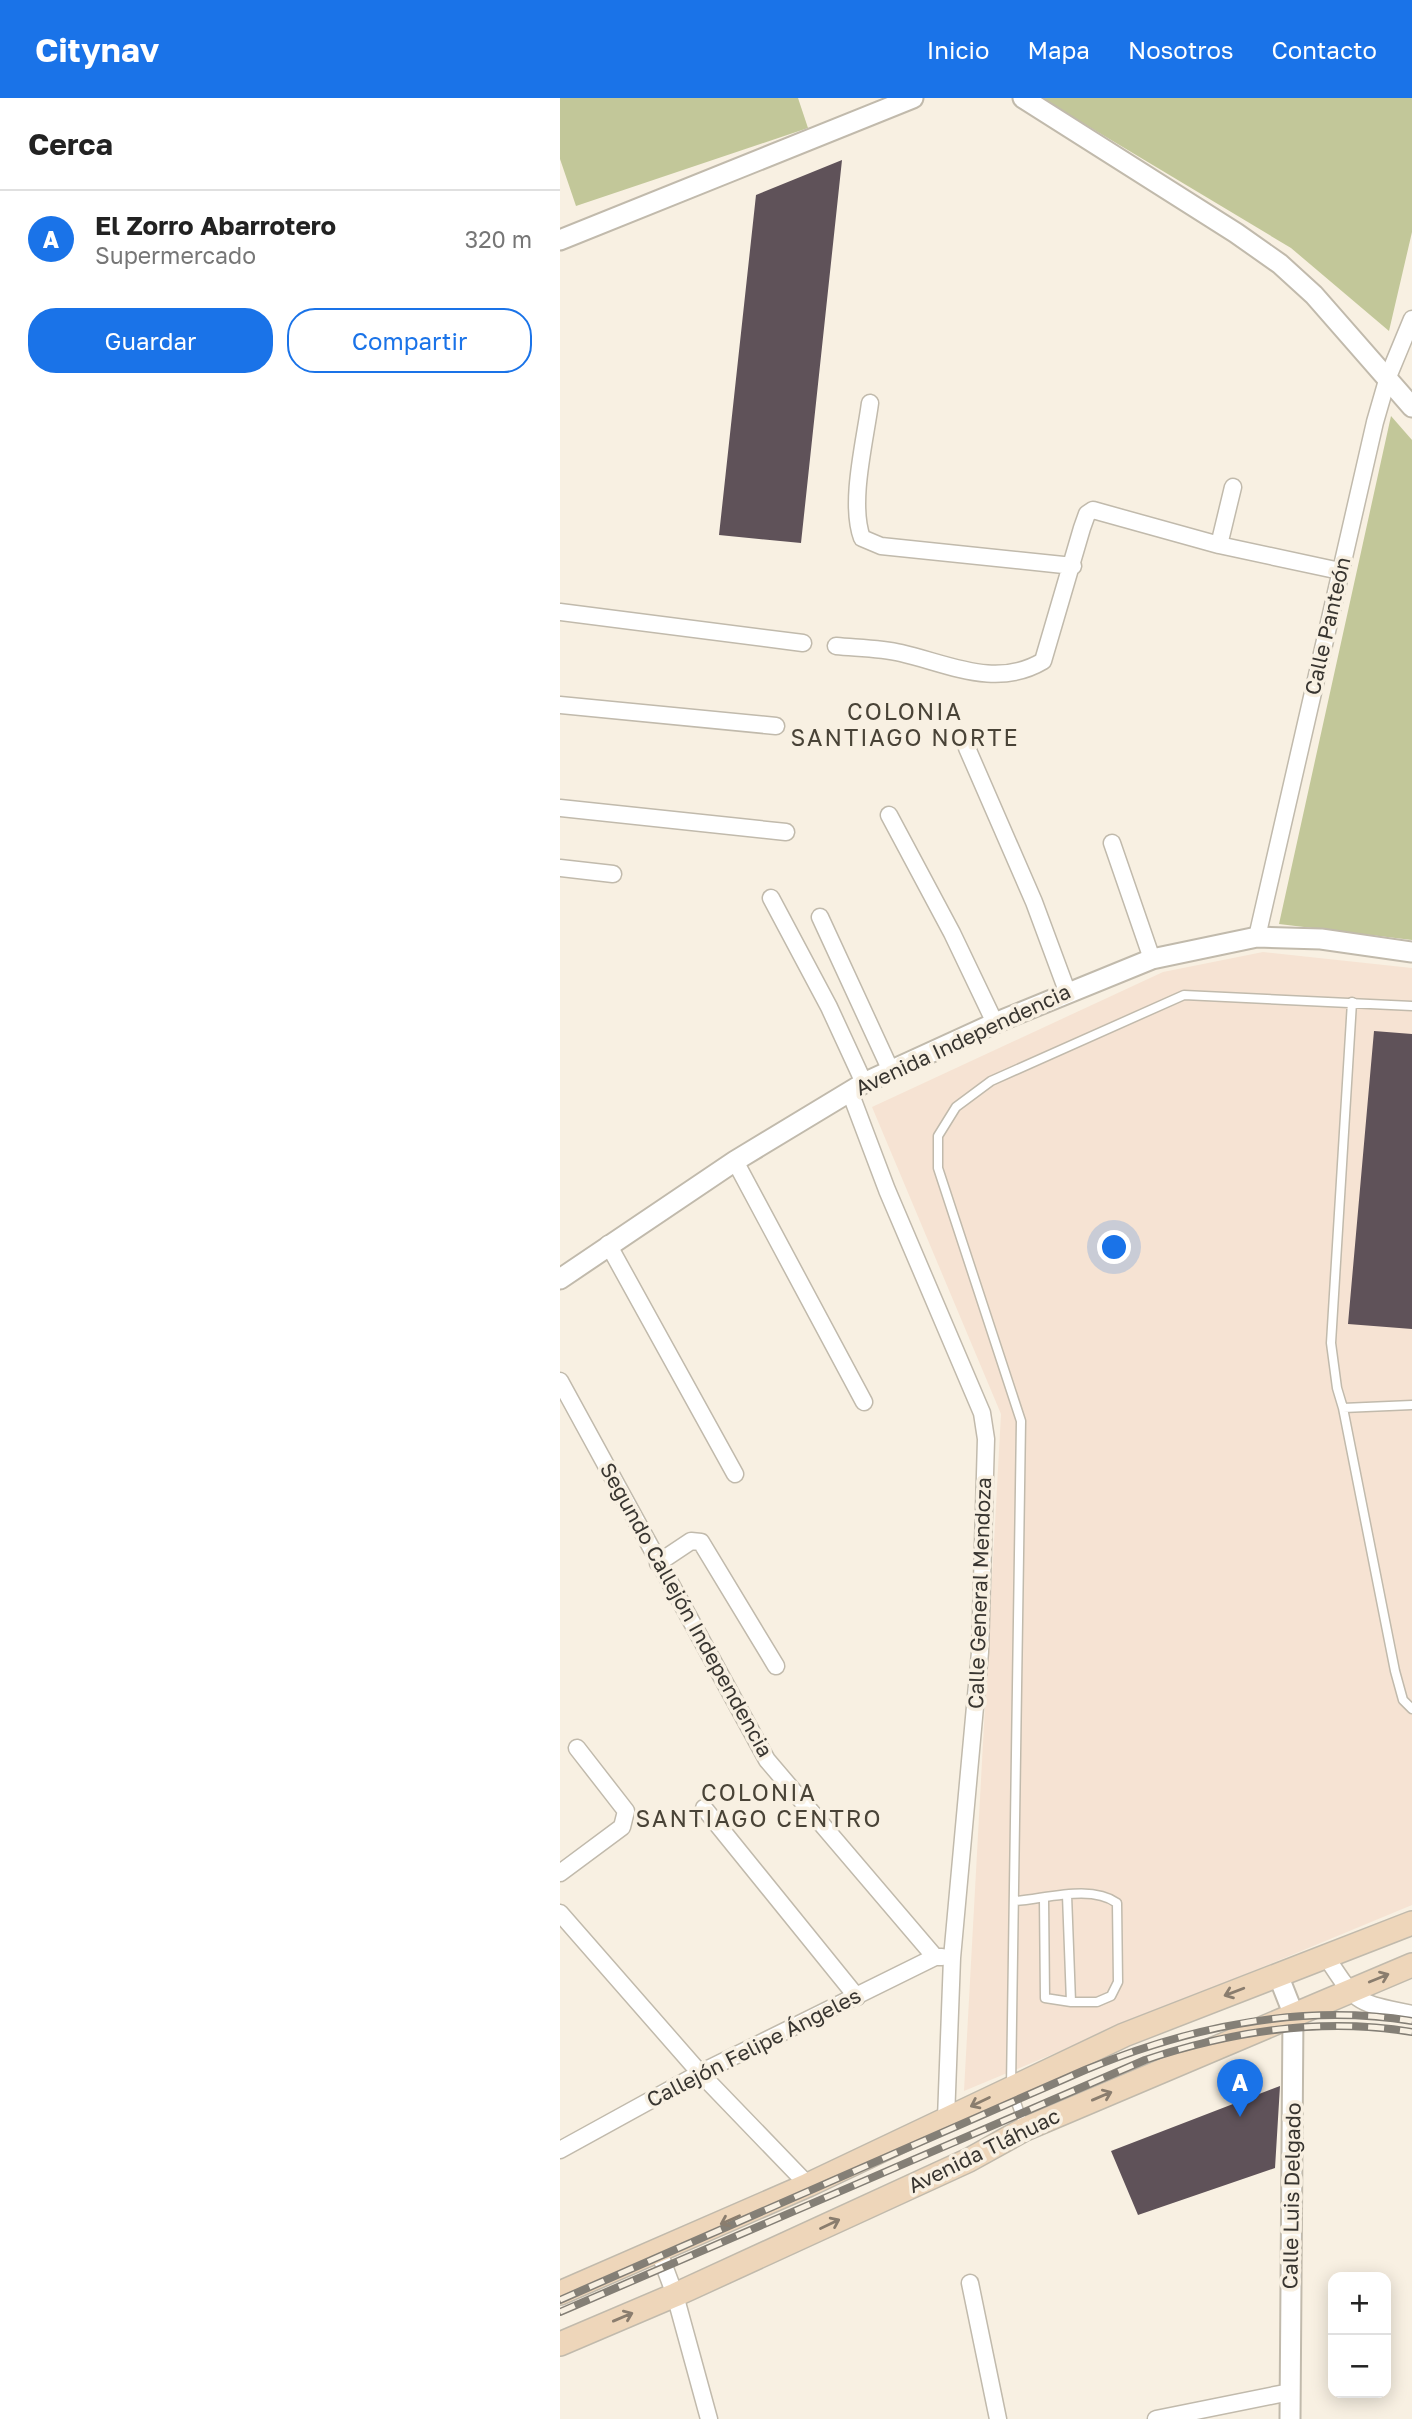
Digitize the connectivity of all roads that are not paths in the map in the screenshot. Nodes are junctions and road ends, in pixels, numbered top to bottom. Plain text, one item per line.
1 (913, 98) edge
2 (1023, 98) edge
3 (560, 240) edge
4 (1412, 319) edge
5 (1408, 338) edge
6 (1388, 377) junction
7 (870, 403) dead end
8 (1412, 407) edge
9 (1233, 487) dead end
10 (1219, 545) junction
11 (1073, 566) junction
12 (1340, 571) junction
13 (560, 612) edge
14 (803, 643) dead end
15 (836, 646) dead end
16 (560, 705) edge
17 (776, 726) dead end
18 (967, 748) dead end
19 (560, 808) edge
20 (889, 815) dead end
21 (786, 832) dead end
22 (1112, 843) dead end
23 (560, 868) edge
24 (613, 874) dead end
25 (771, 898) dead end
26 (820, 917) dead end
27 (1257, 937) junction
28 (1412, 952) edge
29 (1152, 959) junction
30 (1067, 992) junction
31 (1352, 1002) junction
32 (1412, 1006) edge
33 (995, 1023) junction
34 (891, 1071) junction
35 (857, 1088) junction
36 (735, 1161) junction
37 (608, 1244) junction
38 (560, 1279) edge
39 (560, 1381) edge
40 (864, 1402) dead end
41 (1412, 1405) edge
42 (1343, 1408) junction
43 (734, 1474) dead end
44 (657, 1563) junction
45 (776, 1666) dead end
46 (1412, 1709) edge
47 (577, 1748) dead end
48 (704, 1808) dead end
49 (560, 1873) edge
50 (1067, 1895) junction
51 (1044, 1899) junction
52 (1014, 1901) junction
53 (560, 1913) edge
54 (1412, 1923) edge
55 (944, 1957) junction
56 (1327, 1958) junction
57 (1412, 1965) edge
58 (1278, 1975) junction
59 (1348, 1991) junction
60 (857, 1997) junction
61 (1071, 2002) junction
62 (1293, 2013) junction
63 (1412, 2014) edge
64 (700, 2073) junction
65 (1011, 2087) junction
66 (946, 2119) junction
67 (1025, 2129) junction
68 (560, 2150) edge
69 (808, 2185) junction
70 (659, 2252) junction
71 (971, 2283) dead end
72 (560, 2293) edge
73 (675, 2295) junction
74 (560, 2344) edge
75 (1290, 2392) junction
76 (709, 2419) edge
77 (998, 2419) edge
78 (1156, 2419) edge
79 (1290, 2419) edge

1 - 3 street
2 - 6 street
4 - 5 street, Calle Panteón
5 - 6 street, Calle Panteón
6 - 8 street
6 - 12 street, Calle Panteón
7 - 11 street
9 - 10 street
10 - 11 street
10 - 12 street
11 - 15 street
12 - 27 street, Calle Panteón
13 - 14 street
16 - 17 street
18 - 30 street
19 - 21 street
20 - 33 street
22 - 29 street
23 - 24 street
25 - 35 street, Calle General Mendoza
26 - 34 street
27 - 28 street, Avenida Independencia
27 - 29 street, Avenida Independencia
29 - 30 street, Avenida Independencia
30 - 33 street, Avenida Independencia
31 - 32 lane
31 - 42 lane
31 - 52 lane
33 - 34 street, Avenida Independencia
34 - 35 street, Avenida Independencia
35 - 36 street, Avenida Independencia
35 - 55 street, Calle General Mendoza
36 - 37 street, Avenida Independencia
36 - 40 street
37 - 38 street, Avenida Independencia
37 - 43 street
39 - 44 street, Segundo Callejón Independencia
41 - 42 lane
42 - 46 lane
44 - 45 street
44 - 55 street, Segundo Callejón Independencia
47 - 49 street
48 - 60 street
50 - 51 lane
50 - 61 lane
50 - 61 lane
51 - 52 lane
51 - 61 lane
52 - 65 lane
53 - 64 street
54 - 56 main road
55 - 60 street, Callejón Felipe Ángeles
55 - 66 street, Calle General Mendoza
56 - 58 main road
56 - 59 street
59 -> 57 main road, Avenida Tláhuac
58 - 62 street, Calle Luis Delgado
58 -> 65 main road
59 - 62 main road, Avenida Tláhuac
59 - 63 street
60 - 64 street, Callejón Felipe Ángeles
67 -> 62 main road, Avenida Tláhuac
62 - 75 street, Calle Luis Delgado
64 - 68 street, Callejón Felipe Ángeles
64 - 69 street
65 -> 66 main road
65 - 67 lane
66 - 69 main road
73 -> 67 main road, Avenida Tláhuac
69 -> 70 main road
70 - 72 main road
70 - 73 street
71 - 77 street
74 -> 73 main road, Avenida Tláhuac
73 - 76 street
75 - 78 street
75 - 79 street, Calle Luis Delgado

